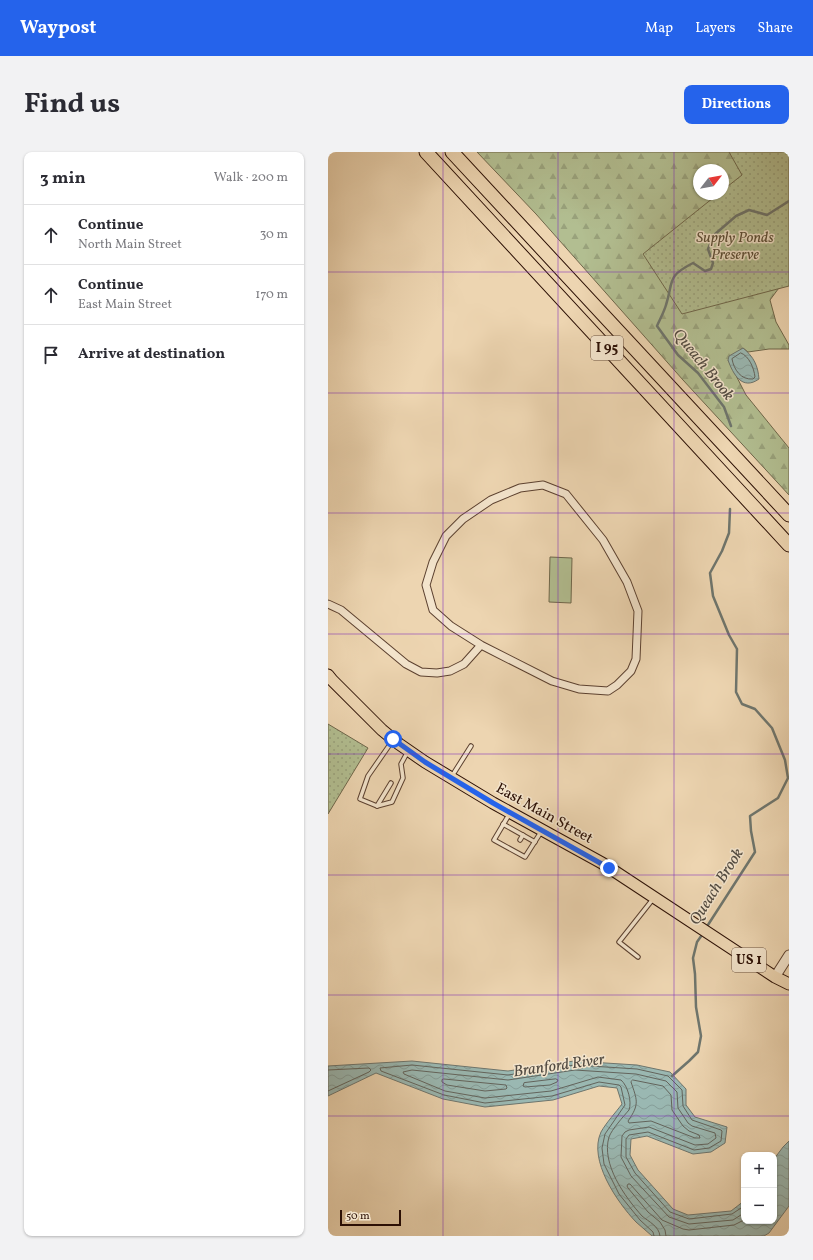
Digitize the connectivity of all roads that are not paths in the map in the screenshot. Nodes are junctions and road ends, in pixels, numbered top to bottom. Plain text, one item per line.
1 (426, 152) edge
2 (452, 152) edge
3 (789, 515) edge
4 (789, 544) edge
5 (328, 604) edge
6 (481, 645) junction
7 (329, 680) edge
8 (393, 739) junction
9 (471, 746) dead end
10 (409, 750) junction
11 (401, 770) junction
12 (397, 773) dead end
13 (452, 777) junction
14 (391, 783) dead end
15 (377, 806) junction
16 (510, 812) junction
17 (503, 824) junction
18 (513, 829) junction
19 (542, 830) junction
20 (510, 834) dead end
21 (523, 835) junction
22 (520, 840) dead end
23 (535, 842) junction
24 (654, 898) junction
25 (789, 955) edge
26 (638, 957) dead end
27 (775, 977) junction
28 (789, 984) edge

1 - 4 highway, I 95
2 - 3 highway, I 95
5 - 6 street
6 - 6 street
7 - 8 main road, US 1
8 - 10 main road, US 1
8 - 15 lane
9 - 13 lane
10 - 11 lane
10 - 13 main road, East Main Street / US 1
11 - 12 lane
11 - 15 lane
13 - 16 main road, East Main Street / US 1
14 - 15 lane
16 - 17 lane
16 - 19 main road, East Main Street / US 1
17 - 18 lane
17 - 23 lane
18 - 20 lane
18 - 21 lane
19 - 23 lane
19 - 24 main road, East Main Street / US 1
21 - 22 lane
21 - 23 lane
24 - 26 lane
24 - 27 main road, East Main Street / US 1
25 - 27 street
27 - 28 main road, East Main Street / US 1

